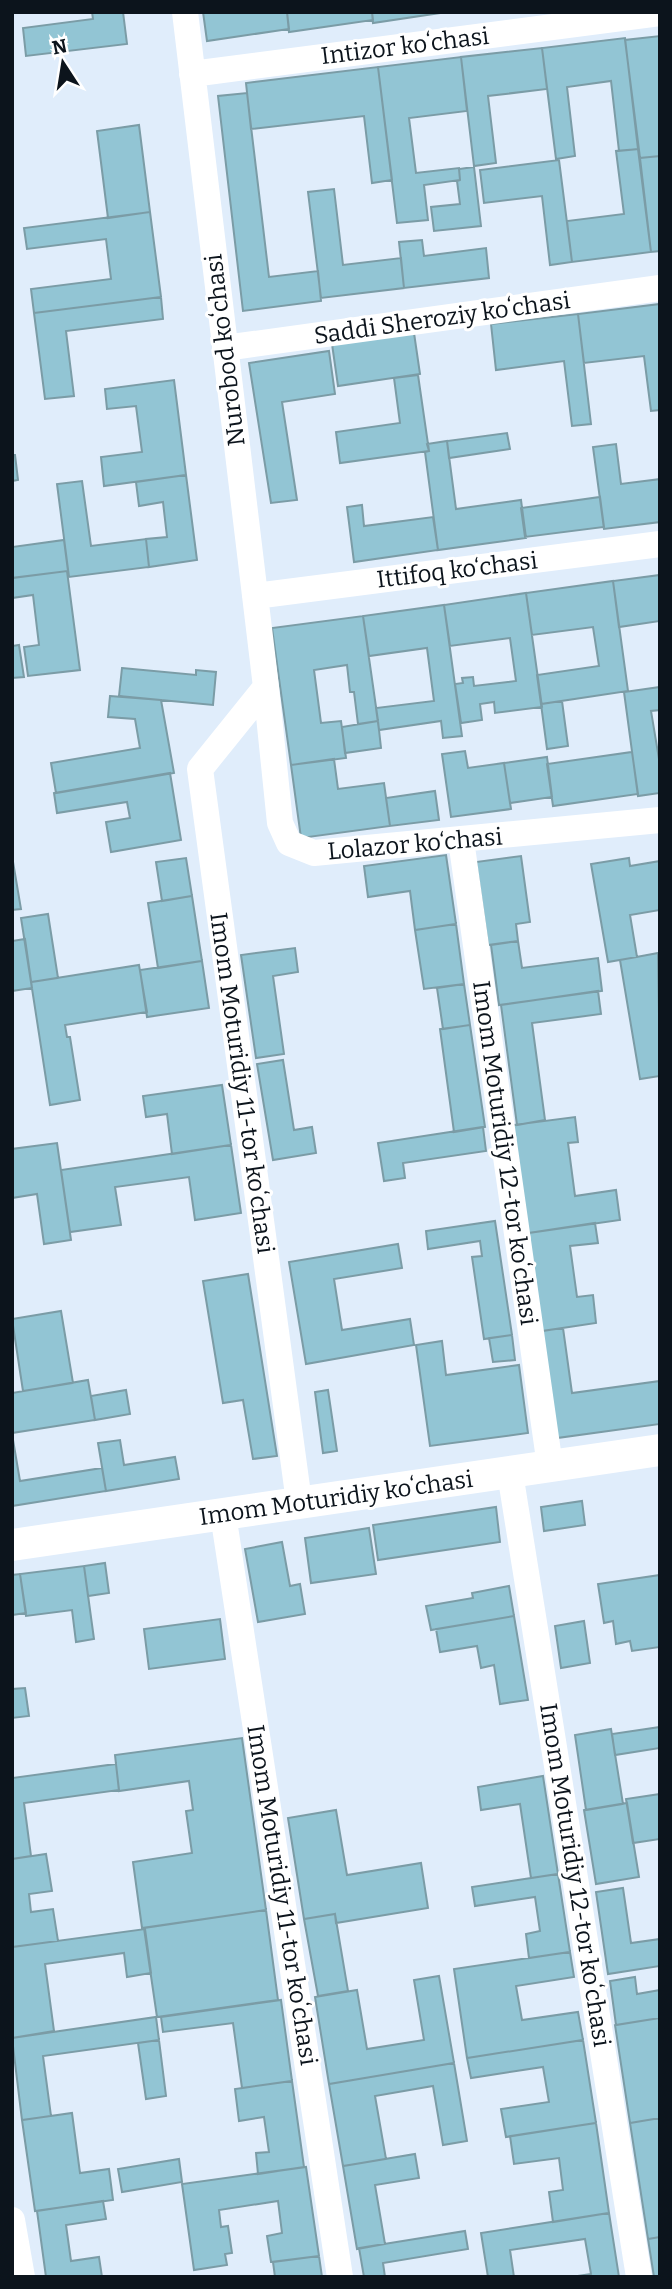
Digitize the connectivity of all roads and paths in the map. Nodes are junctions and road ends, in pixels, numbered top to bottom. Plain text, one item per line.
1 (185, 12) edge
2 (660, 13) edge
3 (192, 74) junction
4 (660, 288) edge
5 (225, 348) junction
6 (660, 544) edge
7 (255, 596) junction
8 (266, 687) junction
9 (660, 820) edge
10 (461, 840) junction
11 (660, 1450) edge
12 (550, 1466) junction
13 (510, 1473) junction
14 (299, 1502) junction
15 (223, 1514) junction
16 (12, 1545) edge
17 (12, 2220) edge
18 (22, 2277) edge
19 (340, 2277) edge
20 (639, 2277) edge

1 - 3 street, Nurobod koʻchasi
2 - 3 street, Intizor koʻchasi
3 - 5 street, Nurobod koʻchasi
4 - 5 street, Saddi Sheroziy koʻchasi
5 - 7 street, Nurobod koʻchasi
6 - 7 street, Ittifoq ko‘chasi
7 - 8 street, Nurobod koʻchasi
8 - 10 street, Lolazor ko‘chasi
8 - 14 street, Imom Moturidiy 11-tor koʻchasi
9 - 10 street, Lolazor ko‘chasi
10 - 12 street, Imom Moturidiy 12-tor koʻchasi
11 - 12 street, Imom Moturidiy koʻchasi
12 - 13 street, Imom Moturidiy koʻchasi
13 - 14 street, Imom Moturidiy koʻchasi
13 - 20 street, Imom Moturidiy 12-tor koʻchasi
14 - 15 street, Imom Moturidiy koʻchasi
15 - 16 street, Imom Moturidiy koʻchasi
15 - 19 street, Imom Moturidiy 11-tor koʻchasi
17 - 18 street

